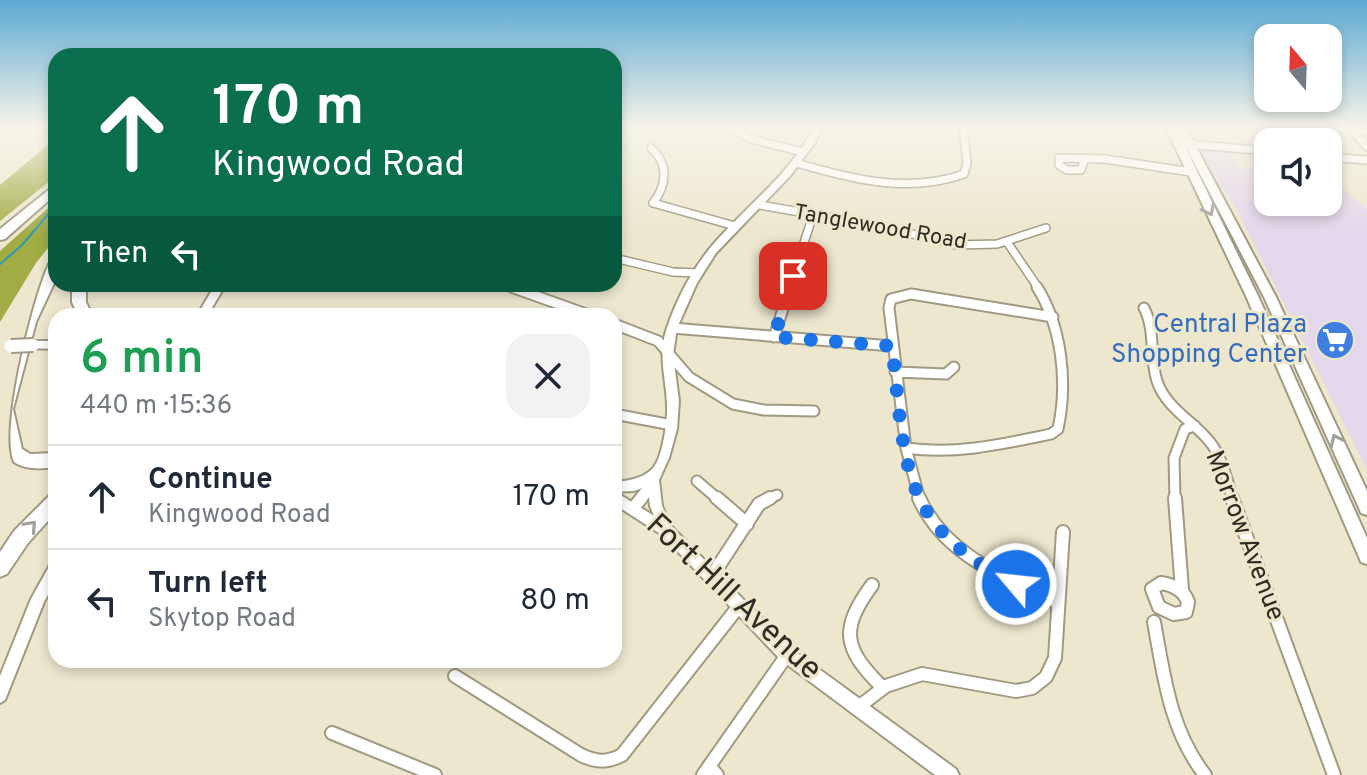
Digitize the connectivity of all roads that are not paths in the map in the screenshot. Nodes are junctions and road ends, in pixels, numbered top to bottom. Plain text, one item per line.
1 (661, 162) edge
2 (967, 162) edge
3 (1117, 162) edge
4 (1189, 162) edge
5 (1194, 162) edge
6 (796, 163) joint
7 (1191, 172) junction
8 (48, 193) edge
9 (48, 194) edge
10 (760, 205) junction
11 (813, 215) junction
12 (735, 226) junction
13 (1046, 228) dead end
14 (0, 229) edge
15 (0, 236) edge
16 (1007, 242) junction
17 (622, 260) edge
18 (1241, 272) junction
19 (699, 273) junction
20 (1258, 274) junction
21 (48, 281) edge
22 (524, 292) edge
23 (570, 308) edge
24 (1144, 308) dead end
25 (1053, 317) junction
26 (622, 327) edge
27 (672, 328) junction
28 (774, 337) junction
29 (48, 345) edge
30 (6, 346) edge
31 (892, 346) junction
32 (667, 351) junction
33 (954, 367) dead end
34 (895, 372) junction
35 (1285, 372) junction
36 (1306, 375) junction
37 (7, 395) junction
38 (814, 411) dead end
39 (622, 416) edge
40 (0, 424) edge
41 (672, 425) junction
42 (1195, 426) junction
43 (906, 448) junction
44 (48, 460) edge
45 (655, 476) junction
46 (697, 481) dead end
47 (622, 487) edge
48 (777, 495) dead end
49 (1340, 497) junction
50 (622, 501) edge
51 (633, 507) junction
52 (1366, 507) edge
53 (48, 508) edge
54 (747, 524) junction
55 (667, 531) junction
56 (1063, 532) dead end
57 (1367, 557) edge
58 (0, 568) edge
59 (712, 576) junction
60 (48, 581) edge
61 (872, 585) dead end
62 (1182, 590) dead end
63 (1057, 602) junction
64 (739, 606) junction
65 (1154, 622) dead end
66 (787, 655) junction
67 (455, 676) dead end
68 (881, 686) junction
69 (0, 695) edge
70 (857, 708) junction
71 (332, 733) dead end
72 (710, 772) edge
73 (435, 775) edge
74 (950, 775) edge
75 (1205, 775) edge
76 (1334, 775) edge

1 - 12 street
2 - 6 street
3 - 7 street
4 - 7 main road
5 - 20 main road
6 - 10 street
7 -> 18 main road
8 - 14 highway
9 - 15 highway
10 - 11 street, Tanglewood Road
10 - 12 street
11 - 16 street, Tanglewood Road
11 - 28 street
12 - 19 street
13 - 16 street, Tanglewood Road
16 - 25 street
17 - 19 street
18 - 20 street
18 - 35 main road
19 - 27 street
20 - 36 main road
21 - 37 highway
22 - 23 street
24 - 42 street, Morrow Avenue
25 - 31 street
25 - 43 street
26 - 32 street
27 - 28 street
27 - 32 street
28 - 31 street
29 - 30 main road, bridge
31 - 34 street
32 - 38 street
32 - 41 street
33 - 34 street
34 - 43 street
35 - 36 street
35 - 49 main road
52 -> 36 main road
37 - 40 highway
37 - 44 highway
39 - 41 street
41 - 45 street
42 - 62 street
42 - 76 street, Morrow Avenue
43 - 63 street
45 - 47 street
45 - 51 street
45 - 55 street
46 - 54 street
48 - 54 street
49 - 52 street
49 - 57 main road
50 - 51 main road, Fort Hill Avenue
51 - 55 main road, Fort Hill Avenue
58 -> 53 highway
54 - 59 street
55 - 59 main road, Fort Hill Avenue
56 - 63 street
59 - 64 main road, Fort Hill Avenue
60 - 69 street
61 - 68 street
63 - 68 street
64 - 66 main road, Fort Hill Avenue
64 - 67 street
65 - 75 street
66 - 70 main road, Fort Hill Avenue
66 - 72 street
68 - 70 street
70 - 74 main road, Fort Hill Avenue
71 - 73 street

